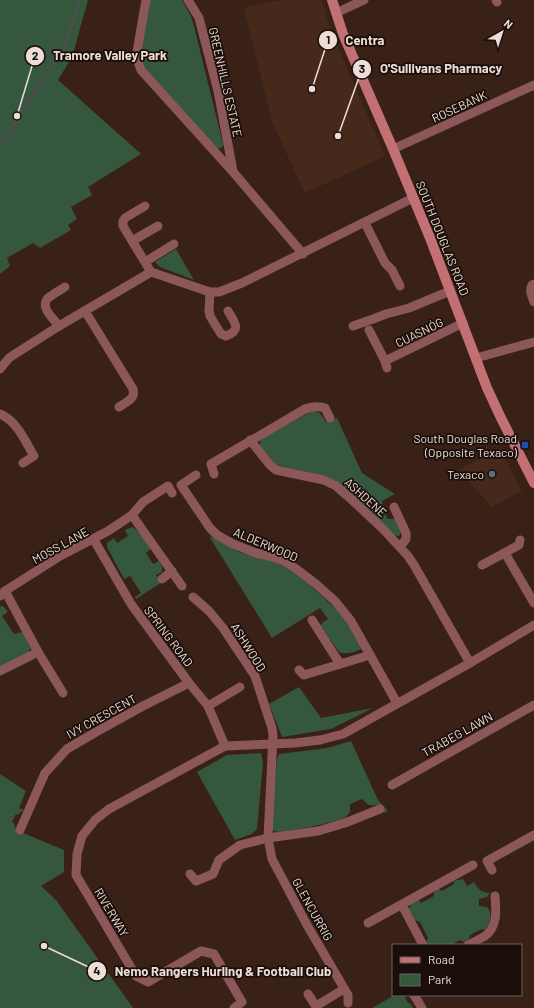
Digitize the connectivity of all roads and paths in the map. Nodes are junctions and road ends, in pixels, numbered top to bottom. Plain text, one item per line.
1 (146, 0) edge
2 (188, 0) edge
3 (332, 0) edge
4 (364, 0) edge
5 (336, 13) junction
6 (534, 85) edge
7 (393, 149) junction
8 (234, 172) junction
9 (413, 198) junction
10 (145, 206) dead end
11 (364, 222) junction
12 (158, 226) dead end
13 (132, 241) junction
14 (174, 244) dead end
15 (303, 254) junction
16 (145, 262) junction
17 (151, 272) junction
18 (534, 284) edge
19 (400, 286) dead end
20 (65, 287) dead end
21 (450, 291) junction
22 (210, 292) junction
23 (534, 302) edge
24 (85, 311) junction
25 (228, 312) dead end
26 (463, 323) junction
27 (59, 326) junction
28 (353, 326) dead end
29 (369, 330) dead end
30 (534, 342) edge
31 (476, 358) junction
32 (0, 369) edge
33 (119, 407) dead end
34 (0, 414) edge
35 (330, 418) dead end
36 (250, 440) junction
37 (23, 463) dead end
38 (214, 474) dead end
39 (196, 475) dead end
40 (534, 483) edge
41 (172, 493) dead end
42 (394, 507) dead end
43 (132, 515) junction
44 (94, 540) junction
45 (520, 540) dead end
46 (400, 547) junction
47 (505, 553) junction
48 (482, 565) dead end
49 (172, 571) junction
50 (162, 579) dead end
51 (182, 586) dead end
52 (3, 593) edge
53 (193, 597) dead end
54 (534, 603) edge
55 (312, 620) dead end
56 (534, 625) edge
57 (38, 652) junction
58 (370, 655) junction
59 (470, 662) junction
60 (340, 664) junction
61 (299, 670) dead end
62 (0, 671) edge
63 (189, 683) junction
64 (240, 687) dead end
65 (63, 693) dead end
66 (396, 703) junction
67 (534, 705) edge
68 (208, 706) junction
69 (273, 744) junction
70 (225, 746) junction
71 (392, 785) dead end
72 (380, 809) dead end
73 (20, 830) dead end
74 (534, 835) edge
75 (268, 838) junction
76 (473, 865) dead end
77 (492, 870) dead end
78 (190, 874) dead end
79 (495, 896) dead end
80 (402, 905) junction
81 (368, 923) dead end
82 (422, 944) edge
83 (470, 944) edge
84 (344, 989) junction
85 (308, 994) dead end
86 (415, 996) edge
87 (348, 1003) dead end
88 (316, 1007) edge
89 (234, 1008) edge
90 (422, 1008) edge

1 - 8 street, GREENHILLS ESTATE
2 - 8 street, GREENHILLS ESTATE
3 - 5 main road, SOUTH DOUGLAS ROAD
4 - 5 street
5 - 7 main road, SOUTH DOUGLAS ROAD
6 - 7 street, ROSEBANK
7 - 9 main road, SOUTH DOUGLAS ROAD
8 - 15 street, GREENHILLS ESTATE
9 - 11 street
9 - 21 main road, SOUTH DOUGLAS ROAD
10 - 13 street
11 - 15 street
11 - 19 street
12 - 13 street
13 - 16 street
14 - 16 street
15 - 22 street
16 - 17 street
17 - 22 street
17 - 24 street
18 - 23 street
20 - 27 street
21 - 26 main road, SOUTH DOUGLAS ROAD
21 - 28 street
22 - 25 street
24 - 27 street
24 - 33 street
26 - 29 street, CUASNÓG
26 - 31 main road, SOUTH DOUGLAS ROAD
27 - 32 street
30 - 31 street
31 - 40 main road, SOUTH DOUGLAS ROAD
34 - 37 street
35 - 36 street
36 - 38 street
36 - 46 street, ASHDENE
39 - 58 street, ALDERWOOD
41 - 43 street, MOSS LANE
42 - 46 street, ASHDENE
43 - 44 street, MOSS LANE
43 - 49 street
44 - 52 street, MOSS LANE
44 - 63 street, SPRING ROAD
45 - 47 street
46 - 59 street, ASHDENE
47 - 48 street
47 - 54 street
49 - 50 street
49 - 51 street
52 - 57 street
53 - 69 street, ASHWOOD
55 - 60 street
56 - 59 street
57 - 62 street
57 - 65 street
58 - 60 street
58 - 66 street, ALDERWOOD
59 - 66 street
60 - 61 street
63 - 68 street, SPRING ROAD
63 - 73 street, IVY CRESCENT
64 - 68 street
66 - 69 street
67 - 71 street, TRABEG LAWN
68 - 70 street, SPRING ROAD
69 - 70 street
69 - 75 street, GLENCURRIG
70 - 89 street, RIVERWAY
72 - 75 street
74 - 77 street
75 - 78 street
75 - 84 street, GLENCURRIG
76 - 80 street
79 - 83 street
80 - 81 street
80 - 82 street
84 - 87 street, GLENCURRIG
84 - 88 street
85 - 88 street
86 - 90 street

